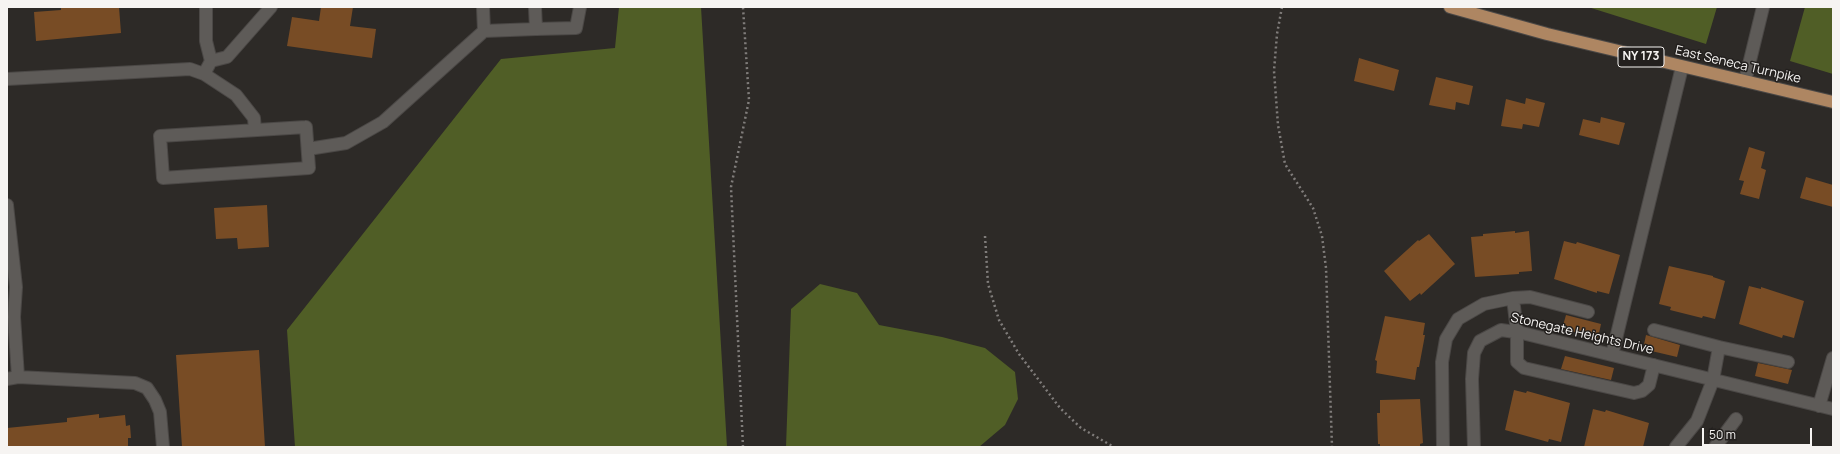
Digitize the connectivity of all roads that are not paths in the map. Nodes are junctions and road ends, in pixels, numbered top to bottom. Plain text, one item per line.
1 (206, 7) edge
2 (271, 7) edge
3 (483, 7) edge
4 (535, 7) edge
5 (580, 7) edge
6 (1450, 7) edge
7 (1763, 7) edge
8 (536, 29) junction
9 (484, 32) junction
10 (211, 61) junction
11 (1682, 66) junction
12 (204, 74) junction
13 (7, 79) edge
14 (1745, 81) junction
15 (1833, 102) edge
16 (255, 130) junction
17 (308, 149) junction
18 (7, 205) edge
19 (1513, 298) junction
20 (11, 312) edge
21 (1588, 312) dead end
22 (1654, 330) dead end
23 (1517, 332) junction
24 (1719, 347) junction
25 (1612, 355) junction
26 (1833, 358) edge
27 (1788, 362) dead end
28 (1654, 365) junction
29 (12, 378) edge
30 (1714, 380) junction
31 (1819, 406) junction
32 (1833, 409) edge
33 (1736, 419) dead end
34 (163, 447) edge
35 (1443, 447) edge
36 (1474, 447) edge
37 (1676, 447) edge
38 (1715, 447) edge

1 - 10 street
2 - 10 street
3 - 9 street
4 - 8 street
5 - 8 street
6 - 11 main road, East Seneca Turnpike / NY 173
7 - 14 street
8 - 9 street
9 - 17 street
10 - 12 street
11 - 14 main road, East Seneca Turnpike / NY 173
11 - 25 street
12 - 13 street
12 - 16 street
14 - 15 main road, East Seneca Turnpike / NY 173
16 - 17 street
16 - 17 street
18 - 20 street
19 - 21 street
19 - 23 street
19 - 35 street
20 - 29 street
22 - 24 street
23 - 25 street, Stonegate Heights Drive
23 - 28 street
23 - 36 street, Stonegate Heights Drive
24 - 27 street
24 - 30 street
25 - 28 street, Stonegate Heights Drive
26 - 31 street
28 - 30 street, Stonegate Heights Drive
29 - 34 street
30 - 31 street, Stonegate Heights Drive
30 - 37 street
31 - 32 street, Stonegate Heights Drive
33 - 38 street

